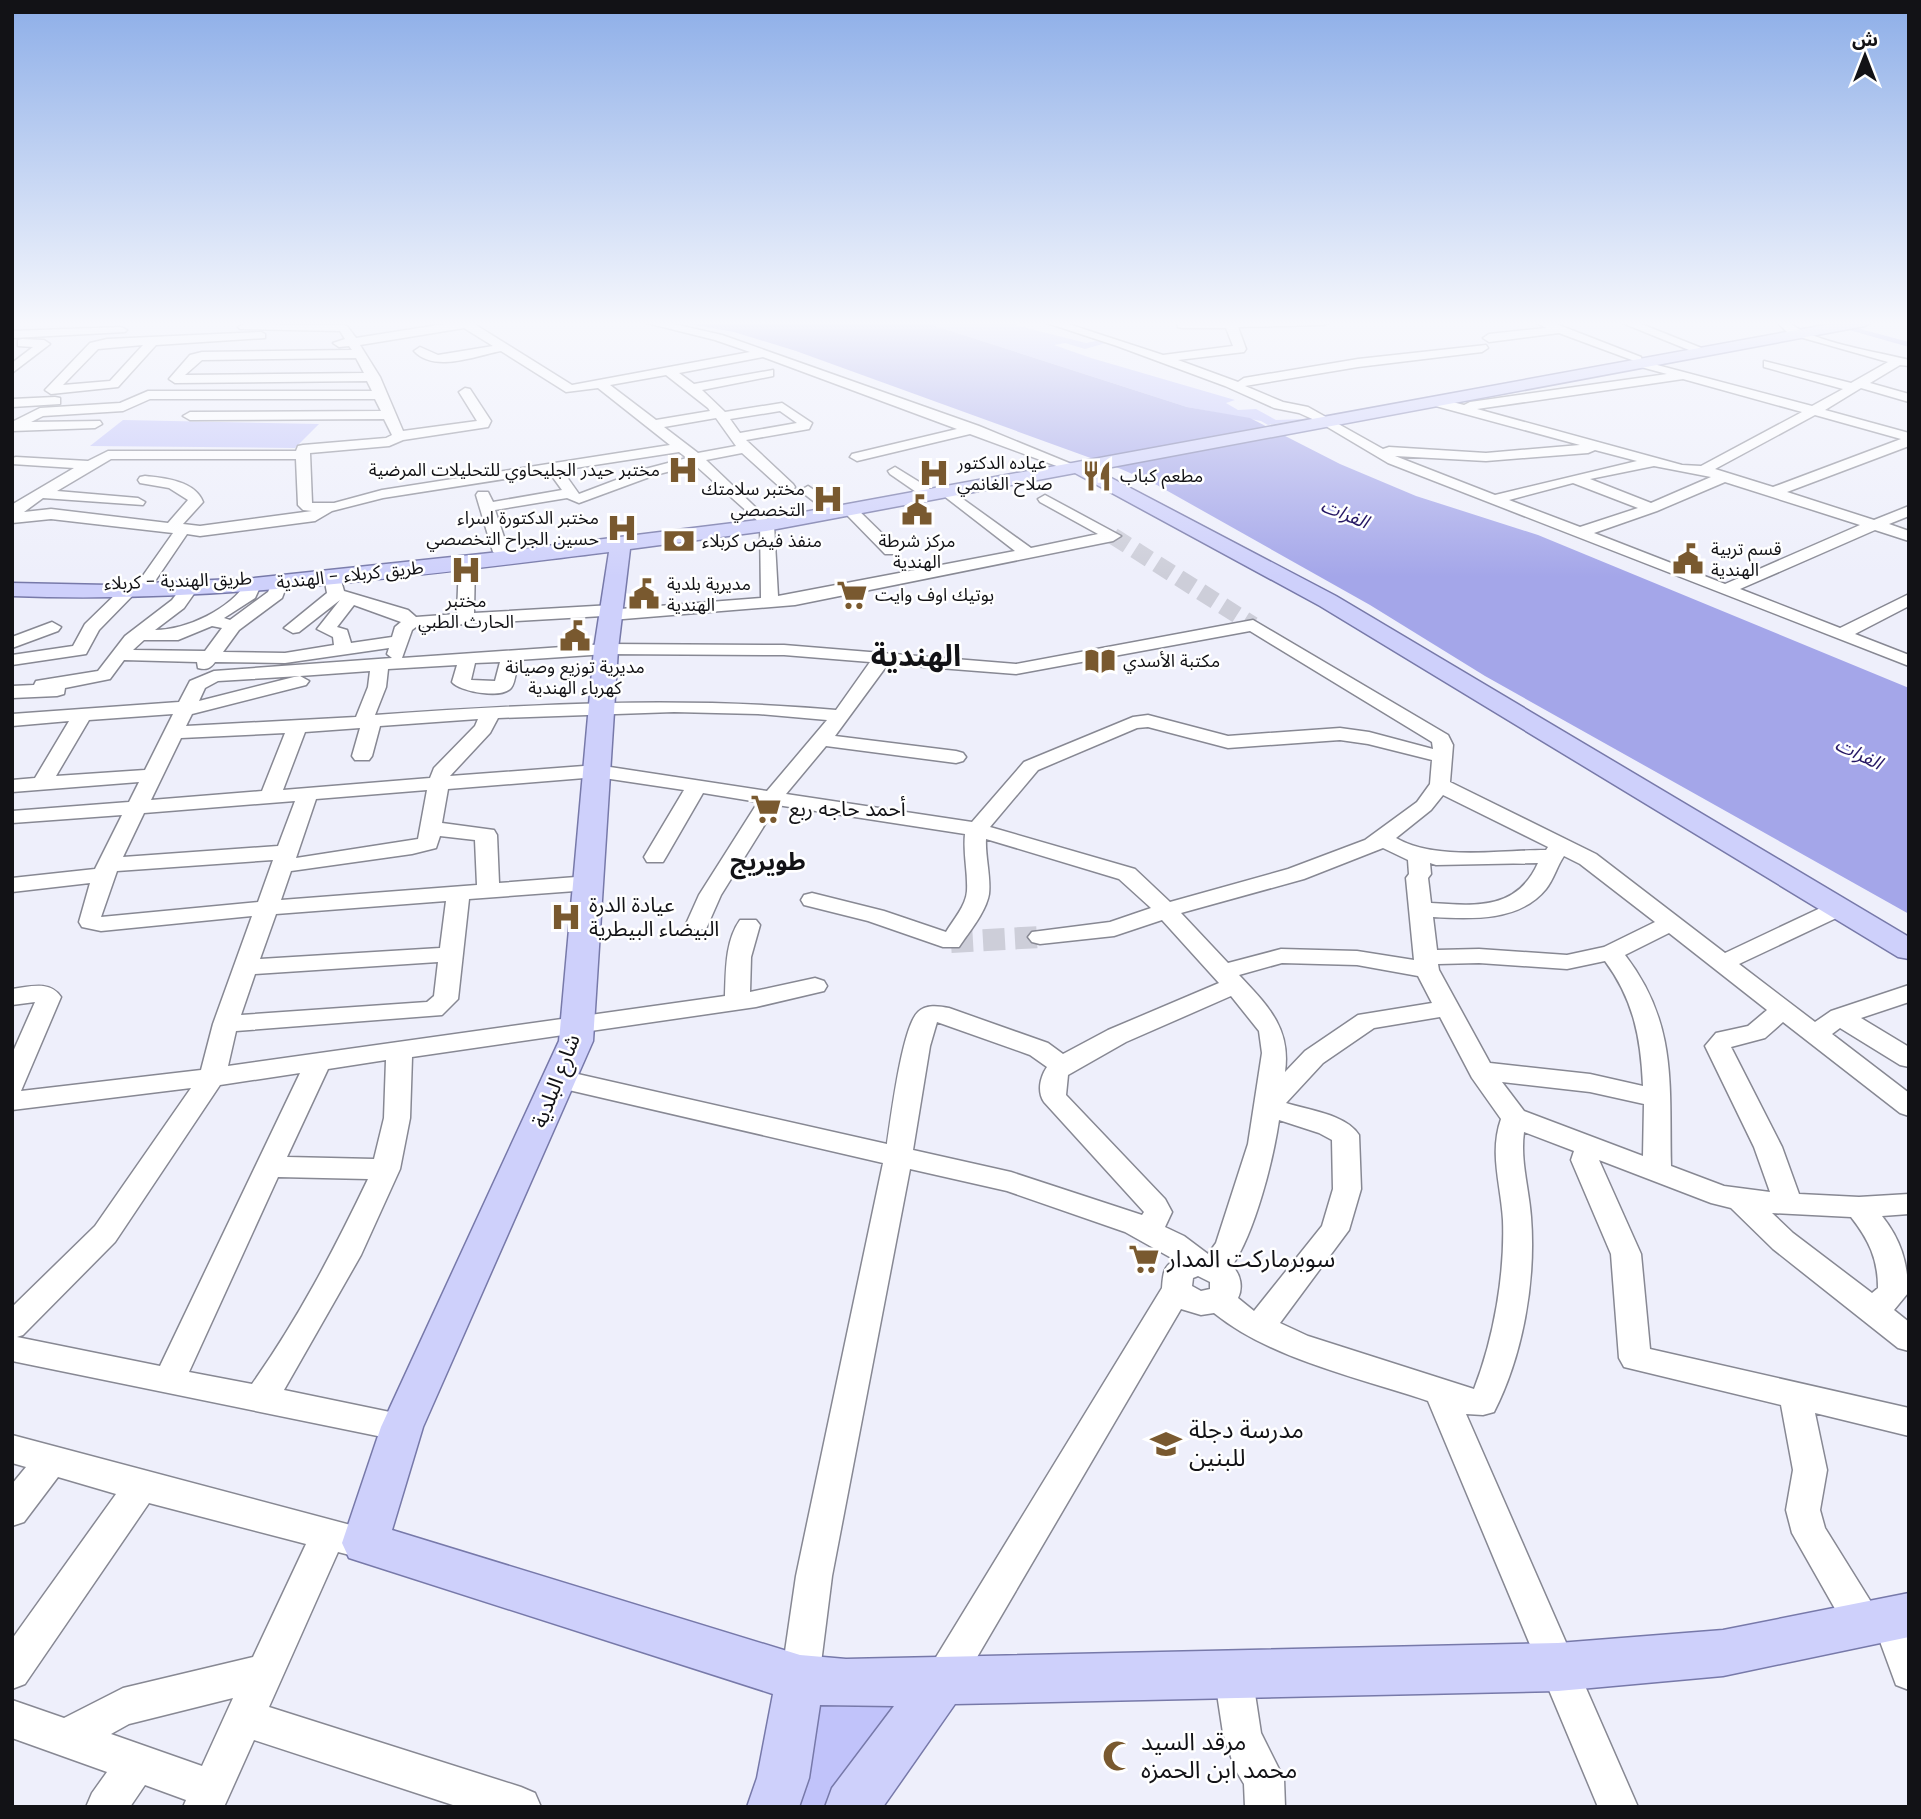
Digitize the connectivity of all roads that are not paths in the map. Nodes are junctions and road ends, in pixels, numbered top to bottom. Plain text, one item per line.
1 (123, 407) edge
2 (351, 407) edge
3 (385, 407) edge
4 (475, 407) edge
5 (630, 407) edge
6 (713, 407) edge
7 (913, 407) edge
8 (1284, 407) edge
9 (1300, 407) edge
10 (1385, 407) edge
11 (1402, 407) edge
12 (1453, 407) edge
13 (1465, 407) edge
14 (1803, 407) edge
15 (1820, 407) edge
16 (1457, 408) junction
17 (1815, 410) junction
18 (721, 414) junction
19 (190, 416) dead end
20 (1316, 419) junction
21 (95, 425) dead end
22 (653, 425) junction
23 (974, 429) junction
24 (13, 432) edge
25 (399, 436) junction
26 (68, 439) dead end
27 (1909, 439) edge
28 (741, 443) junction
29 (682, 447) junction
30 (1605, 447) junction
31 (1374, 450) junction
32 (303, 455) junction
33 (622, 457) junction
34 (857, 457) dead end
35 (696, 459) junction
36 (13, 460) edge
37 (1655, 461) junction
38 (1084, 464) junction
39 (90, 465) junction
40 (553, 468) junction
41 (1703, 470) junction
42 (895, 471) dead end
43 (637, 476) junction
44 (1725, 477) junction
45 (1576, 479) junction
46 (145, 480) dead end
47 (479, 481) junction
48 (788, 488) dead end
49 (808, 490) dead end
50 (924, 491) junction
51 (1774, 492) junction
52 (571, 493) junction
53 (949, 493) junction
54 (43, 494) junction
55 (1045, 499) dead end
56 (1497, 499) junction
57 (138, 502) dead end
58 (334, 507) junction
59 (487, 507) junction
60 (1652, 508) junction
61 (840, 509) junction
62 (1909, 510) edge
63 (13, 515) edge
64 (763, 522) junction
65 (1874, 525) junction
66 (177, 529) junction
67 (1582, 532) junction
68 (1909, 536) edge
69 (620, 545) junction
70 (891, 551) dead end
71 (500, 552) junction
72 (1028, 553) junction
73 (467, 562) junction
74 (280, 582) junction
75 (16, 584) edge
76 (253, 585) junction
77 (137, 587) junction
78 (190, 589) junction
79 (1727, 589) junction
80 (339, 590) junction
81 (1909, 599) edge
82 (770, 602) junction
83 (611, 612) junction
84 (465, 618) junction
85 (210, 620) junction
86 (412, 622) junction
87 (233, 626) junction
88 (52, 627) dead end
89 (293, 628) dead end
90 (1840, 634) junction
91 (136, 638) junction
92 (399, 641) junction
93 (12, 643) edge
94 (343, 649) junction
95 (606, 649) junction
96 (80, 650) junction
97 (119, 655) junction
98 (212, 655) junction
99 (49, 656) junction
100 (510, 656) junction
101 (467, 659) junction
102 (883, 659) junction
103 (12, 660) edge
104 (1909, 661) edge
105 (386, 665) junction
106 (320, 669) junction
107 (203, 680) junction
108 (44, 687) junction
109 (12, 692) edge
110 (602, 706) junction
111 (185, 708) junction
112 (491, 713) junction
113 (82, 715) junction
114 (841, 716) junction
115 (47, 717) junction
116 (12, 720) edge
117 (368, 721) junction
118 (297, 726) junction
119 (174, 732) junction
120 (822, 740) junction
121 (362, 756) dead end
122 (957, 757) dead end
123 (1443, 757) junction
124 (597, 771) junction
125 (153, 775) junction
126 (438, 783) junction
127 (42, 784) junction
128 (12, 786) edge
129 (697, 786) junction
130 (1440, 786) junction
131 (308, 794) junction
132 (270, 796) junction
133 (773, 799) junction
134 (139, 806) junction
135 (12, 817) edge
136 (430, 828) junction
137 (976, 830) junction
138 (1381, 838) junction
139 (1556, 851) junction
140 (1418, 856) junction
141 (654, 857) dead end
142 (285, 859) junction
143 (106, 870) junction
144 (589, 883) junction
145 (12, 885) edge
146 (488, 891) junction
147 (458, 894) junction
148 (812, 900) dead end
149 (266, 908) junction
150 (1839, 908) junction
151 (1421, 909) junction
152 (1164, 911) junction
153 (1670, 923) junction
154 (698, 924) dead end
155 (748, 925) dead end
156 (1040, 937) tunnel mouth
157 (1909, 950) edge
158 (1611, 953) junction
159 (453, 954) junction
160 (1722, 962) junction
161 (1426, 963) junction
162 (247, 967) junction
163 (1230, 978) junction
164 (816, 986) dead end
165 (1909, 993) edge
166 (12, 997) edge
167 (737, 1001) junction
168 (1447, 1008) junction
169 (1783, 1009) junction
170 (1840, 1017) junction
171 (225, 1024) junction
172 (578, 1024) junction
173 (1815, 1034) junction
174 (399, 1049) junction
175 (17, 1057) edge
176 (1909, 1059) edge
177 (319, 1060) junction
178 (1062, 1065) junction
179 (1482, 1072) junction
180 (212, 1077) junction
181 (560, 1079) junction
182 (12, 1085) edge
183 (1655, 1098) junction
184 (12, 1101) edge
185 (1267, 1107) junction
186 (1909, 1107) edge
187 (1515, 1118) junction
188 (1589, 1147) junction
189 (898, 1157) junction
190 (269, 1167) junction
191 (386, 1169) junction
192 (1657, 1172) junction
193 (1740, 1199) junction
194 (1789, 1204) junction
195 (1909, 1204) edge
196 (1859, 1207) junction
197 (1149, 1231) junction
198 (1196, 1274) junction
199 (1219, 1300) junction
200 (1872, 1311) junction
201 (12, 1326) edge
202 (1259, 1326) junction
203 (1909, 1339) edge
204 (12, 1348) edge
205 (169, 1381) junction
206 (1440, 1392) junction
207 (1796, 1396) junction
208 (260, 1399) junction
209 (1909, 1422) edge
210 (402, 1427) junction
211 (12, 1450) edge
212 (52, 1460) junction
213 (141, 1486) junction
214 (12, 1511) edge
215 (347, 1538) junction
216 (1888, 1620) edge
217 (1558, 1667) junction
218 (12, 1671) edge
219 (1909, 1671) edge
220 (267, 1672) junction
221 (1233, 1674) junction
222 (800, 1679) junction
223 (943, 1679) junction
224 (245, 1718) junction
225 (12, 1719) edge
226 (66, 1738) junction
227 (137, 1763) junction
228 (207, 1798) edge
229 (106, 1807) edge
230 (521, 1807) edge
231 (773, 1807) edge
232 (851, 1807) edge
233 (1265, 1807) edge
234 (1618, 1807) edge

1 - 24 street
2 - 19 street
3 - 25 street
4 - 25 street
5 - 22 street
6 - 18 street
7 - 23 street
8 - 20 street
9 - 20 street
10 - 20 main road
11 - 20 main road
12 - 16 street
13 - 16 street
14 - 17 street
15 - 17 street
16 - 30 street
17 - 27 street
17 - 41 street
18 - 22 street
18 - 28 street
18 - 28 street
20 - 31 street
20 - 38 main road
21 - 24 street
22 - 29 street
23 - 34 street
23 - 38 street
24 - 26 street
25 - 32 street
27 - 51 street
28 - 35 street
28 - 48 street
29 - 33 street
29 - 35 street
30 - 31 street
30 - 37 street
31 - 56 street
32 - 39 street
32 - 58 street
33 - 40 street
33 - 43 street
35 - 43 street
35 - 64 street
36 - 39 street
37 - 41 street
37 - 45 street
38 - 50 main road
38 - 53 main road, طريق كربلاء - الهندية
38 - 150 main road
39 - 54 street
40 - 47 street
40 - 52 street
41 - 44 street
42 - 50 street
43 - 52 street
44 - 51 street
44 - 60 street
45 - 56 street
45 - 60 street
46 - 66 street
47 - 58 street
47 - 59 street
49 - 61 street
50 - 61 main road
51 - 65 street
52 - 59 street
53 - 61 main road, طريق كربلاء - الهندية
53 - 72 street
54 - 57 street
54 - 63 street
55 - 72 street
56 - 67 street
58 - 66 street
59 - 71 street
60 - 67 street
61 - 64 main road, طريق كربلاء - الهندية
61 - 70 street
62 - 65 street
63 - 66 street
64 - 69 main road, طريق كربلاء - الهندية
64 - 71 main road, طريق الهندية - كربلاء
64 - 82 street
65 - 68 street
65 - 79 street
66 - 77 street
67 - 79 street
69 - 73 main road, طريق كربلاء - الهندية
69 - 83 main road, شارع البلدية
71 - 77 main road, طريق الهندية - كربلاء
72 - 82 street
73 - 80 main road, طريق كربلاء - الهندية
73 - 84 street
74 - 76 main road, طريق كربلاء - الهندية
74 - 80 main road, طريق كربلاء - الهندية
74 - 87 street
75 - 77 main road, طريق كربلاء - الهندية
76 - 78 main road, طريق كربلاء - الهندية
76 - 85 street
77 - 78 main road, طريق كربلاء - الهندية
77 - 96 street
78 - 91 street
79 - 90 street
80 - 86 street
80 - 89 street
80 - 94 street
81 - 90 street
82 - 83 street
83 - 84 street
83 - 95 main road, شارع البلدية
84 - 86 street
85 - 87 street
85 - 91 street
86 - 92 street
87 - 98 street
88 - 93 street
90 - 104 street
91 - 96 street
91 - 97 street
92 - 94 street
92 - 105 street
94 - 98 street
95 - 100 street
95 - 102 street
95 - 110 main road, شارع البلدية
96 - 99 street
97 - 98 street
97 - 108 street
98 - 107 street
99 - 103 street
99 - 108 street
100 - 101 street
100 - 101 street
101 - 105 street
102 - 114 street
102 - 123 street
105 - 106 street
105 - 117 street
106 - 107 street
106 - 111 street
107 - 111 street
108 - 109 street
108 - 115 street
110 - 112 street
110 - 114 street
110 - 124 main road, شارع البلدية
111 - 113 street
111 - 119 street
112 - 117 street
112 - 126 street
113 - 115 street
113 - 127 street
114 - 120 street
115 - 116 street
117 - 118 street
117 - 121 street
118 - 119 street
118 - 132 street
119 - 125 street
120 - 122 street
120 - 133 street
123 - 130 street
123 - 137 street
124 - 126 street
124 - 129 street
124 - 144 main road, شارع البلدية
125 - 127 street
125 - 134 street
126 - 131 street
126 - 136 street
127 - 128 street
129 - 133 street
129 - 141 street
130 - 138 street
130 - 139 street
131 - 132 street
131 - 142 street
132 - 134 street
133 - 137 street
133 - 154 street
134 - 135 street
134 - 143 street
136 - 142 street
136 - 146 street
137 - 148 street
137 - 152 street
138 - 140 street
138 - 152 street
139 - 140 street
139 - 151 street
139 - 153 street
140 - 151 street
142 - 143 street
142 - 149 street
143 - 145 street
143 - 149 street
144 - 146 street
144 - 172 main road, شارع البلدية
146 - 147 street
147 - 149 street
147 - 159 street
149 - 162 street
150 - 157 main road
150 - 160 street
151 - 161 street
152 - 156 street
152 - 163 street
153 - 158 street
153 - 160 street
155 - 167 street
158 - 161 street
158 - 183 street
159 - 162 street
159 - 171 street
160 - 169 street
161 - 163 street
161 - 168 street
162 - 171 street
163 - 178 street
163 - 185 street
164 - 167 street
165 - 170 street
166 - 175 street
167 - 172 street
168 - 179 street
168 - 185 street
169 - 173 street
169 - 194 street
170 - 173 street
170 - 176 street
171 - 180 street
172 - 174 street
172 - 181 main road, شارع البلدية
173 - 186 street
174 - 177 street
174 - 191 street
175 - 182 street
177 - 180 street
177 - 190 street
178 - 189 street
178 - 197 street
179 - 183 street
179 - 187 street
180 - 184 street
180 - 201 street
181 - 189 street
181 - 210 main road, شارع البلدية
183 - 192 street
185 - 198 street
185 - 202 street
187 - 188 street
187 - 206 street
188 - 192 street
188 - 207 street
189 - 197 street
189 - 222 street
190 - 191 street
190 - 205 street
191 - 208 street
192 - 193 street
193 - 194 street
193 - 200 street
194 - 196 street
195 - 196 street
196 - 200 street
197 - 198 street
198 - 199 street
198 - 199 street
198 - 223 street
199 - 202 street
200 - 203 street
202 - 206 street
204 - 205 street
205 - 208 street
206 - 217 street
207 - 209 street
207 - 216 street
208 - 210 street
210 - 215 main road, شارع البلدية
211 - 212 street
212 - 213 street
212 - 214 street
213 - 215 street
213 - 218 street
215 - 220 street
215 - 222 main road
216 - 217 main road
216 - 219 street
217 - 221 main road
217 - 234 street
220 - 224 street
220 - 226 street
221 - 223 main road
221 - 233 street
222 - 223 main road
222 - 231 main road
223 - 232 main road
224 - 228 street
224 - 230 street
225 - 226 street
226 - 227 street
227 - 228 street
227 - 229 street

